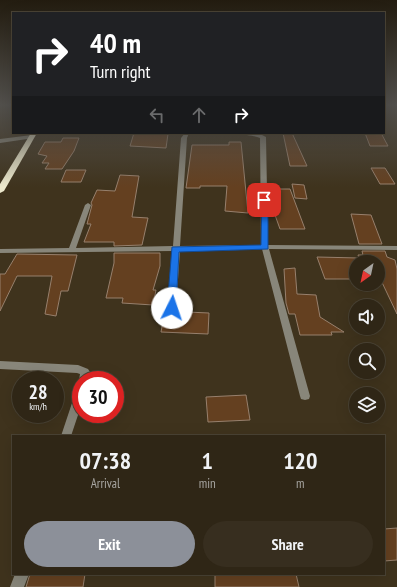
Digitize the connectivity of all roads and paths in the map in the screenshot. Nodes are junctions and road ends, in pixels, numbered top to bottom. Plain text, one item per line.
1 (186, 134) edge
2 (256, 134) edge
3 (33, 135) edge
4 (0, 141) edge
5 (0, 191) edge
6 (88, 205) dead end
7 (265, 247) junction
8 (397, 248) edge
9 (72, 249) junction
10 (175, 249) junction
11 (0, 251) edge
12 (172, 308) dead end
13 (0, 365) edge
14 (83, 371) edge
15 (305, 396) dead end
16 (72, 418) edge
17 (66, 435) edge
18 (22, 575) edge
19 (17, 587) edge

1 - 10 street
2 - 7 street
3 - 4 street
3 - 5 highway
6 - 9 street
7 - 8 street
7 - 10 street
7 - 15 street
9 - 10 street
9 - 11 street
10 - 12 street
13 - 14 street
16 - 17 street
18 - 19 street

